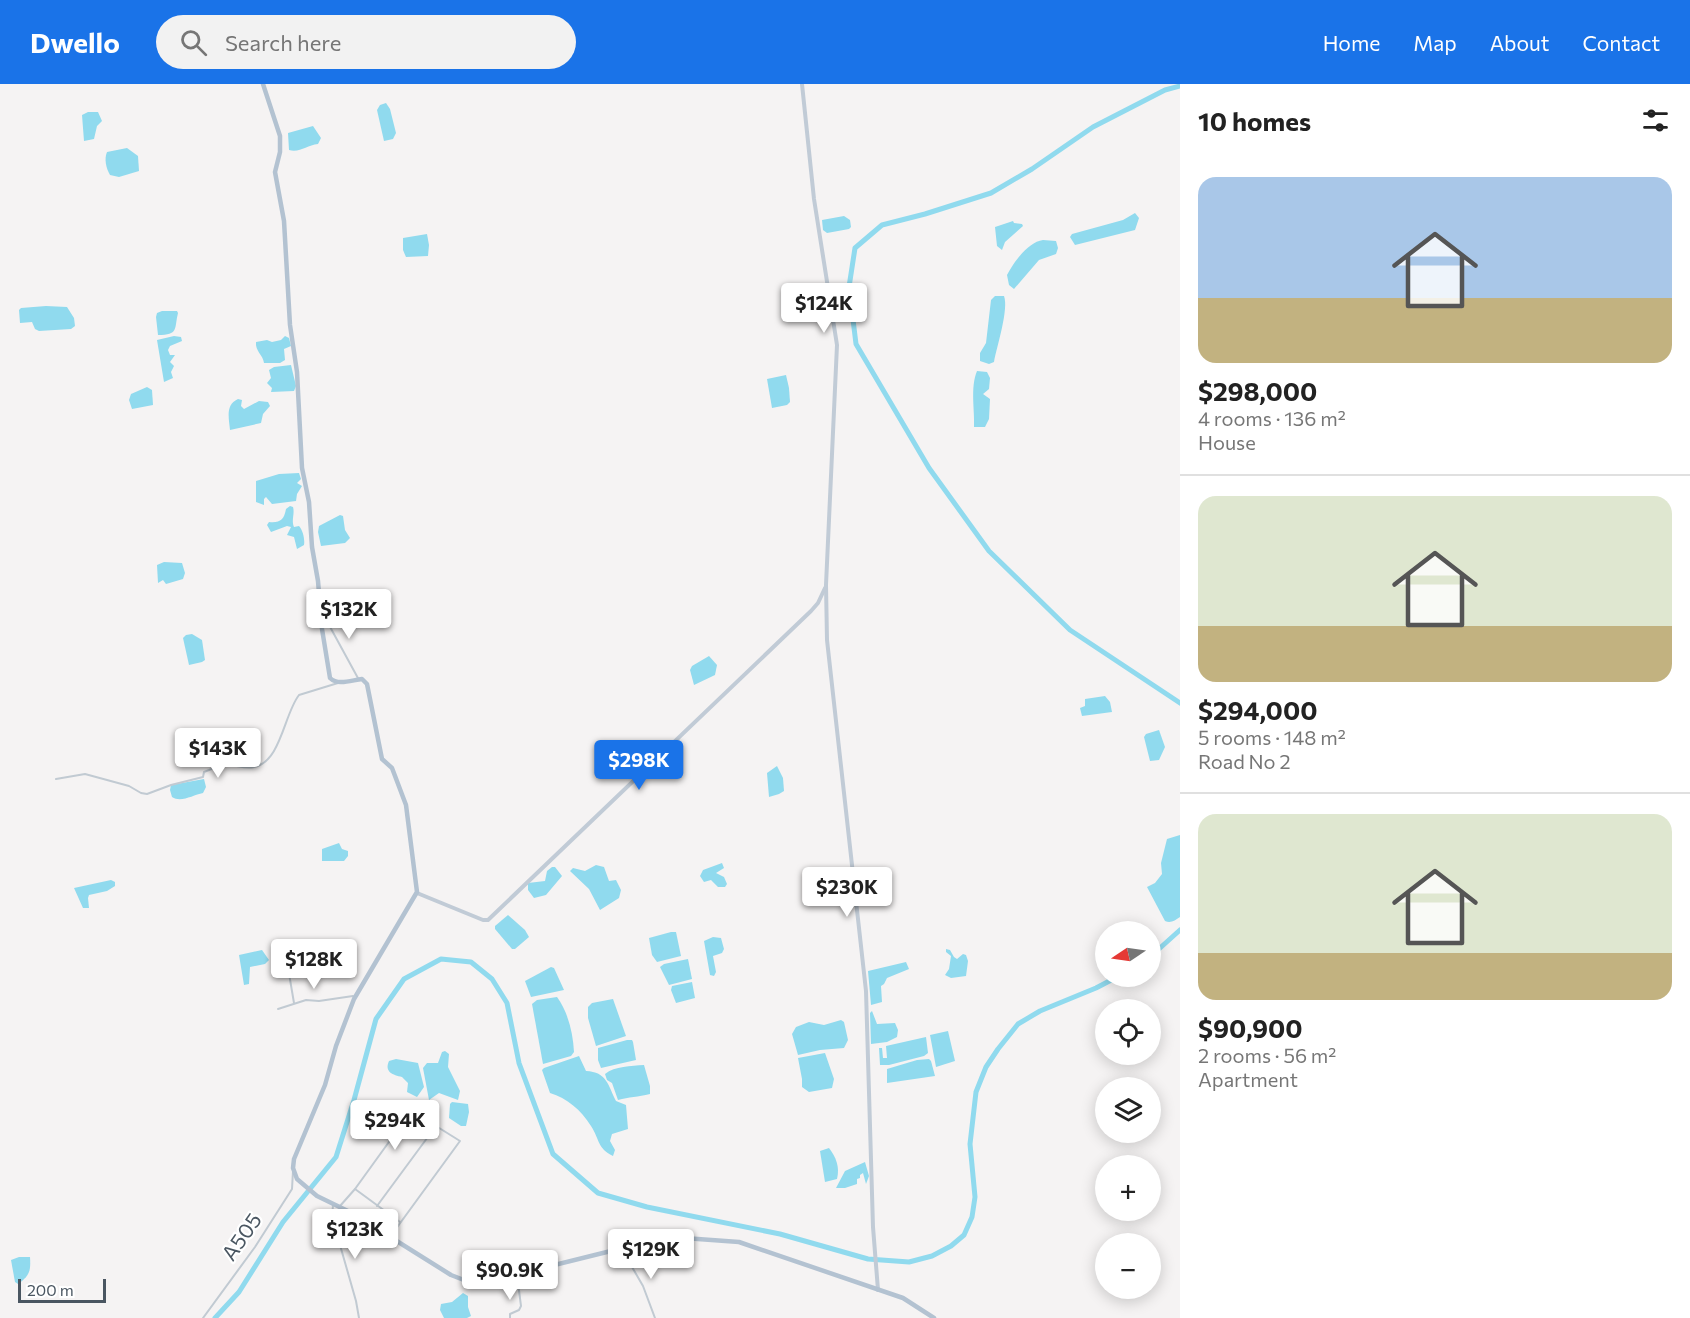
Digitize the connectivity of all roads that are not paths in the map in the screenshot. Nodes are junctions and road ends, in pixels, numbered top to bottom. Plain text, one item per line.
1 (263, 84) edge
2 (802, 84) edge
3 (826, 585) junction
4 (321, 611) junction
5 (359, 680) junction
6 (340, 683) junction
7 (56, 779) dead end
8 (417, 893) junction
9 (285, 950) dead end
10 (356, 996) junction
11 (294, 1003) junction
12 (278, 1009) dead end
13 (436, 1126) junction
14 (293, 1168) junction
15 (355, 1189) junction
16 (334, 1203) junction
17 (340, 1206) junction
18 (378, 1206) junction
19 (400, 1222) junction
20 (390, 1237) junction
21 (631, 1246) junction
22 (517, 1275) junction
23 (878, 1290) junction
24 (203, 1318) edge
25 (358, 1318) edge
26 (510, 1318) edge
27 (655, 1318) edge
28 (934, 1318) edge

1 - 4 main road
2 - 3 main road
3 - 8 main road
3 - 23 main road
4 - 5 street
4 - 6 main road
5 - 6 main road
5 - 8 main road
6 - 7 street
8 - 10 main road
9 - 11 street
10 - 11 street
10 - 14 main road
11 - 12 street
13 - 15 street
13 - 18 street
13 - 19 street
14 - 16 main road
14 - 24 street, A505
15 - 17 street
15 - 18 street
16 - 17 main road
16 - 25 street
17 - 20 main road
18 - 19 street
19 - 20 street
20 - 22 main road
21 - 22 main road
21 - 23 main road
21 - 27 street
22 - 26 street
23 - 28 main road

